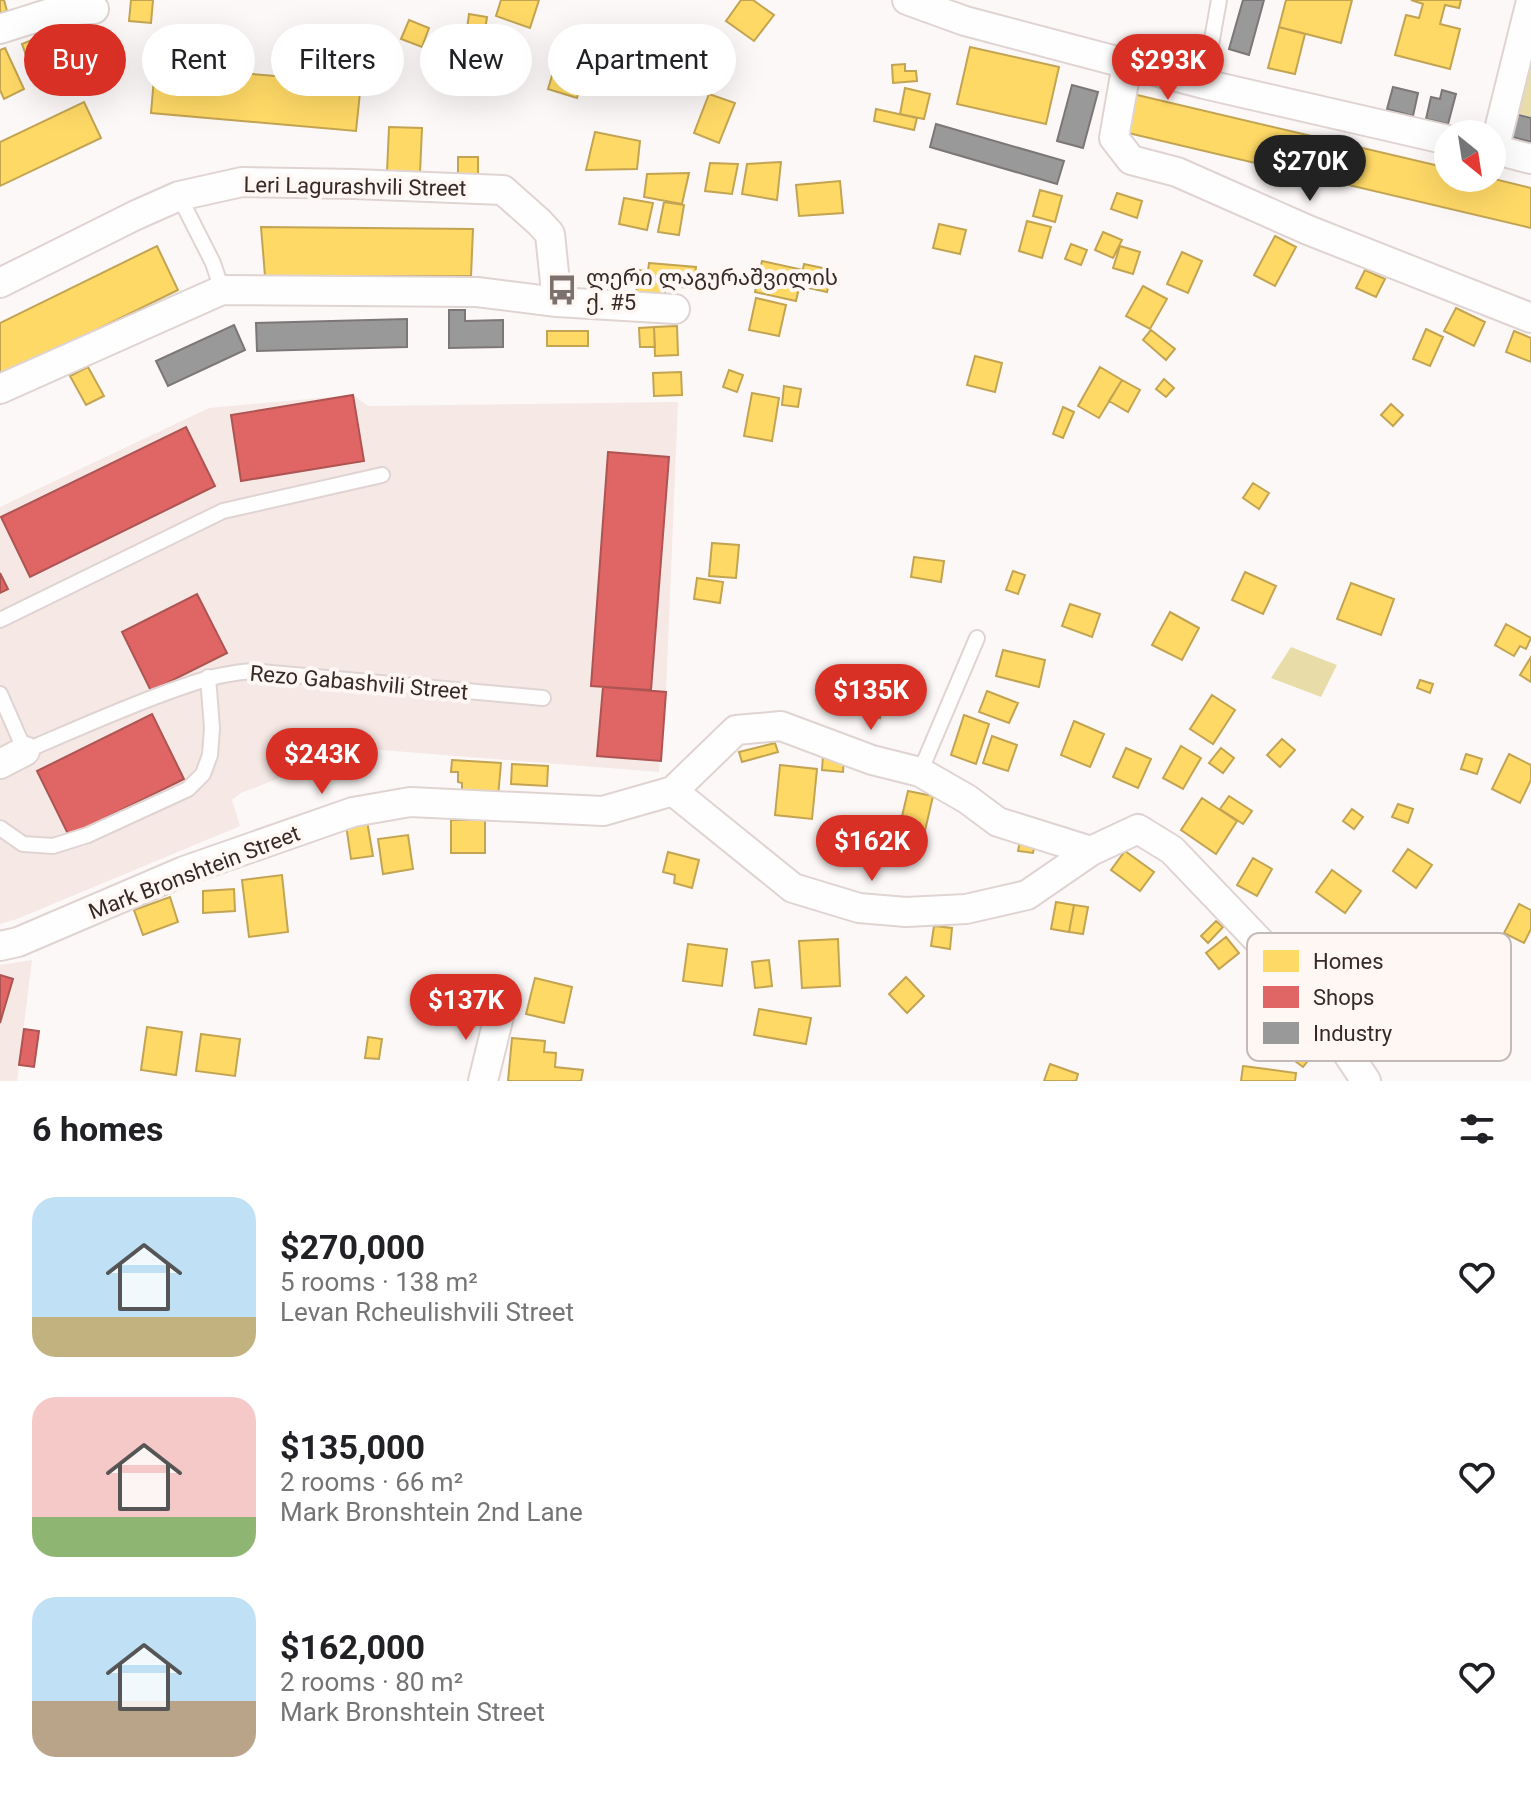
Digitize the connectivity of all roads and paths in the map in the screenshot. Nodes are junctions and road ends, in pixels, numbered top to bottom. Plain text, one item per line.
1 (907, 0) edge
2 (1219, 0) edge
3 (1531, 1) edge
4 (94, 9) dead end
5 (0, 29) edge
6 (1127, 64) junction
7 (1204, 84) junction
8 (1501, 120) edge
9 (1434, 137) edge
10 (1506, 153) edge
11 (1531, 159) edge
12 (179, 196) junction
13 (0, 283) edge
14 (222, 290) junction
15 (557, 302) junction
16 (675, 309) dead end
17 (1531, 318) edge
18 (0, 389) edge
19 (382, 475) dead end
20 (0, 620) edge
21 (977, 638) dead end
22 (208, 677) junction
23 (0, 694) edge
24 (543, 698) dead end
25 (25, 751) junction
26 (0, 764) edge
27 (920, 772) junction
28 (673, 791) junction
29 (0, 828) edge
30 (1091, 851) junction
31 (1251, 933) edge
32 (0, 946) edge
33 (499, 1016) dead end
34 (1353, 1061) edge
35 (483, 1081) edge
36 (1366, 1081) edge

1 - 6 street
2 - 7 lane
3 - 8 street
4 - 5 street
6 - 7 street
6 - 17 street
7 - 9 street
10 - 11 street
12 - 13 street, Leri Lagurashvili Street
12 - 14 lane
12 - 15 street, Leri Lagurashvili Street
14 - 15 street
14 - 18 street
15 - 16 street
19 - 20 lane
21 - 27 lane
22 - 24 lane, Rezo Gabashvili Street
22 - 25 lane, Rezo Gabashvili Street
22 - 29 lane
23 - 25 lane
25 - 26 street, Rezo Gabashvili Street
27 - 28 street
27 - 30 street
28 - 30 street
28 - 32 street, Mark Bronshtein Street
30 - 31 street
33 - 35 street
34 - 36 street

